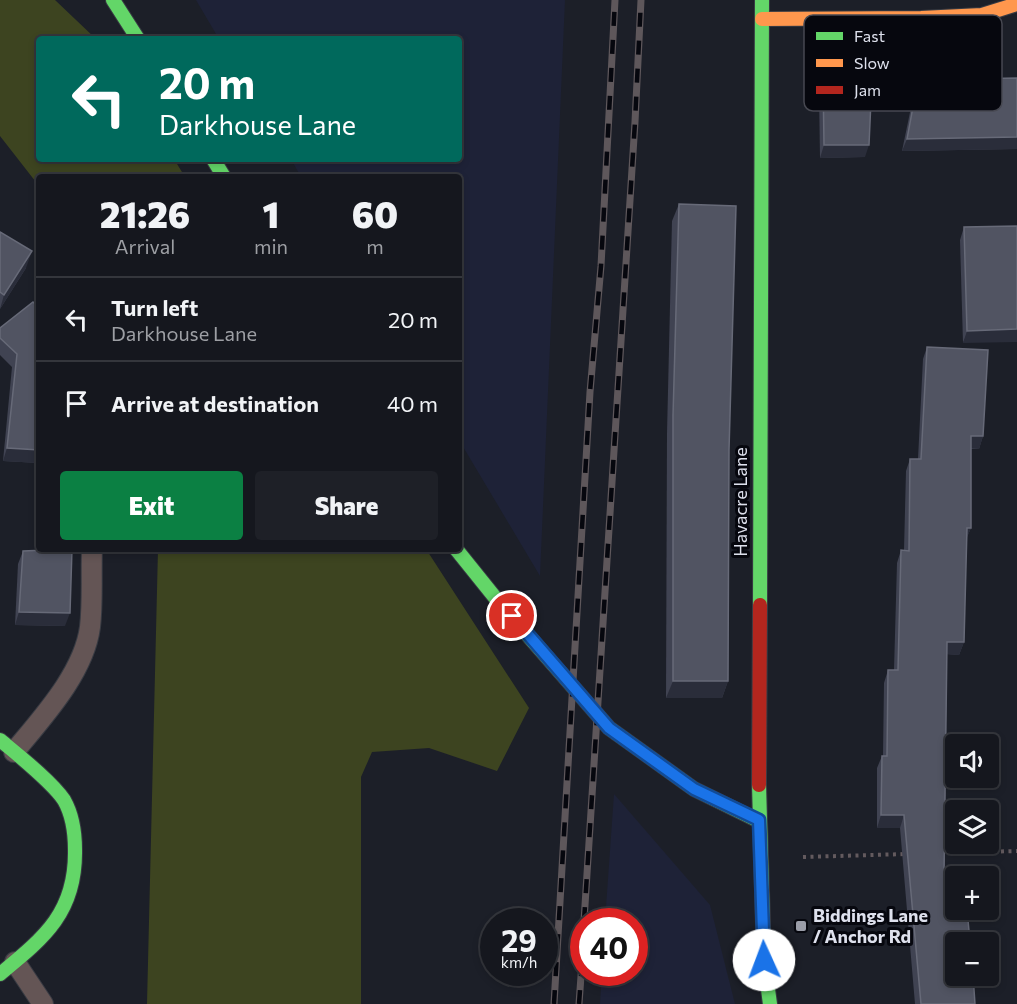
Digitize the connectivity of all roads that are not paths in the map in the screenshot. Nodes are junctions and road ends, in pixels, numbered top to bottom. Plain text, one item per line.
1 (113, 0) edge
2 (762, 0) edge
3 (1017, 4) edge
4 (982, 15) edge
5 (762, 19) junction
6 (804, 19) edge
7 (136, 36) edge
8 (92, 552) edge
9 (458, 552) edge
10 (7, 746) edge
11 (759, 820) junction
12 (7, 968) edge
13 (43, 1004) edge
14 (770, 1004) edge

1 - 7 street
2 - 5 street, Havacre Lane
3 - 4 street
5 - 6 street
5 - 11 street, Havacre Lane
8 - 10 lane
9 - 11 street
10 - 12 street
11 - 14 street, Havacre Lane
12 - 13 lane

